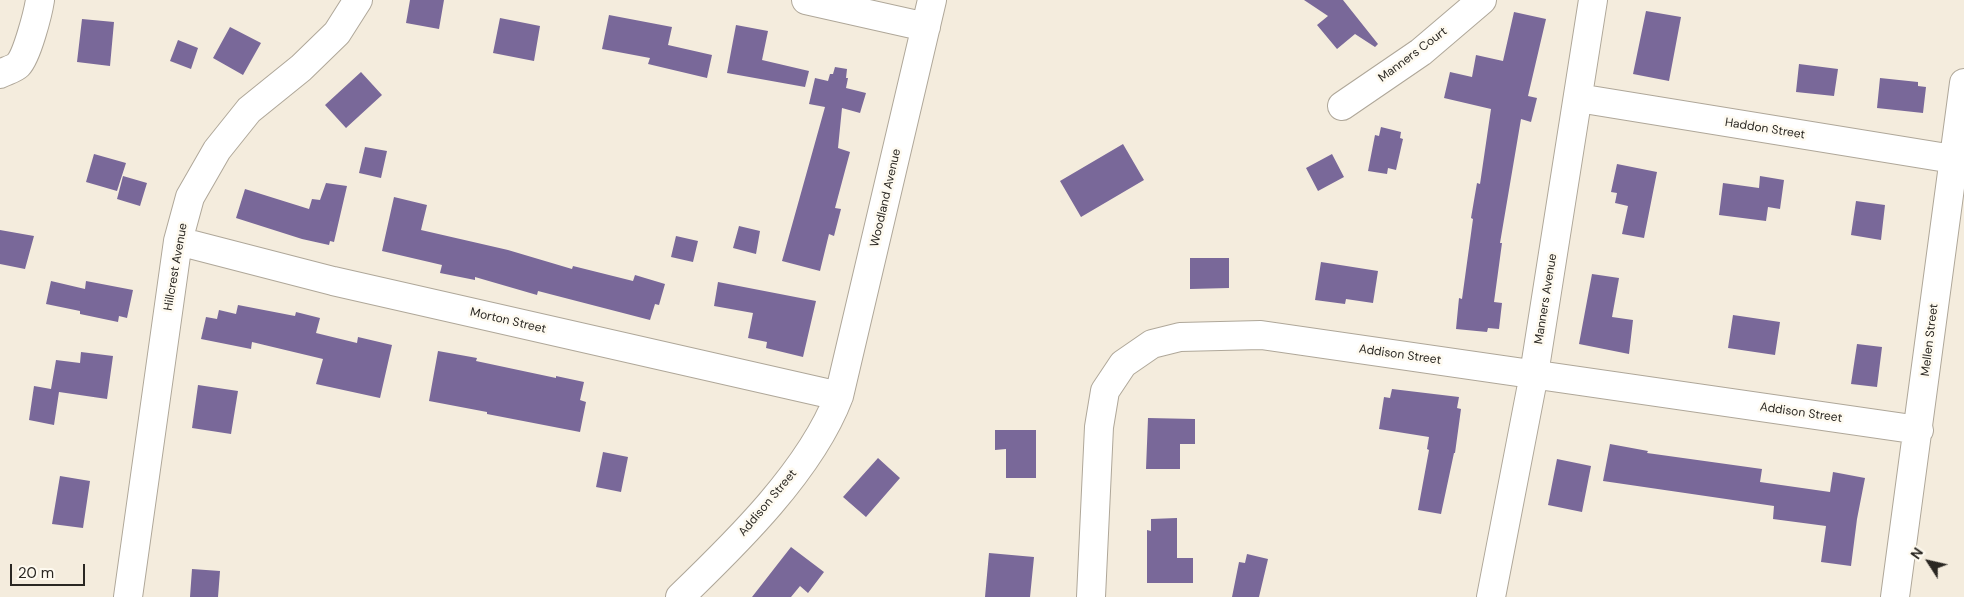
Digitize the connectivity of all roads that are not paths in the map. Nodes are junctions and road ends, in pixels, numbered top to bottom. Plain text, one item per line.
1 (40, 0) edge
2 (358, 0) edge
3 (806, 0) edge
4 (932, 0) edge
5 (1482, 0) edge
6 (1593, 0) edge
7 (926, 27) junction
8 (0, 74) edge
9 (1964, 83) edge
10 (1578, 98) junction
11 (1342, 106) dead end
12 (1953, 159) junction
13 (178, 241) junction
14 (1534, 374) junction
15 (839, 396) junction
16 (1919, 430) junction
17 (128, 597) edge
18 (680, 597) edge
19 (1091, 597) edge
20 (1491, 597) edge
21 (1895, 597) edge

1 - 8 street
2 - 13 street, Hillcrest Avenue
3 - 7 street
4 - 7 street, Woodland Avenue
5 - 11 street, Manners Court
6 - 10 street, Manners Avenue
7 - 15 street, Woodland Avenue
9 - 12 street, Mellen Street
10 - 12 street, Haddon Street
10 - 14 street, Manners Avenue
12 - 16 street, Mellen Street
13 - 15 street, Morton Street
13 - 17 street, Hillcrest Avenue
14 - 16 street, Addison Street
14 - 19 street, Addison Street
14 - 20 street, Manners Avenue
15 - 18 street, Addison Street
16 - 21 street, Mellen Street

